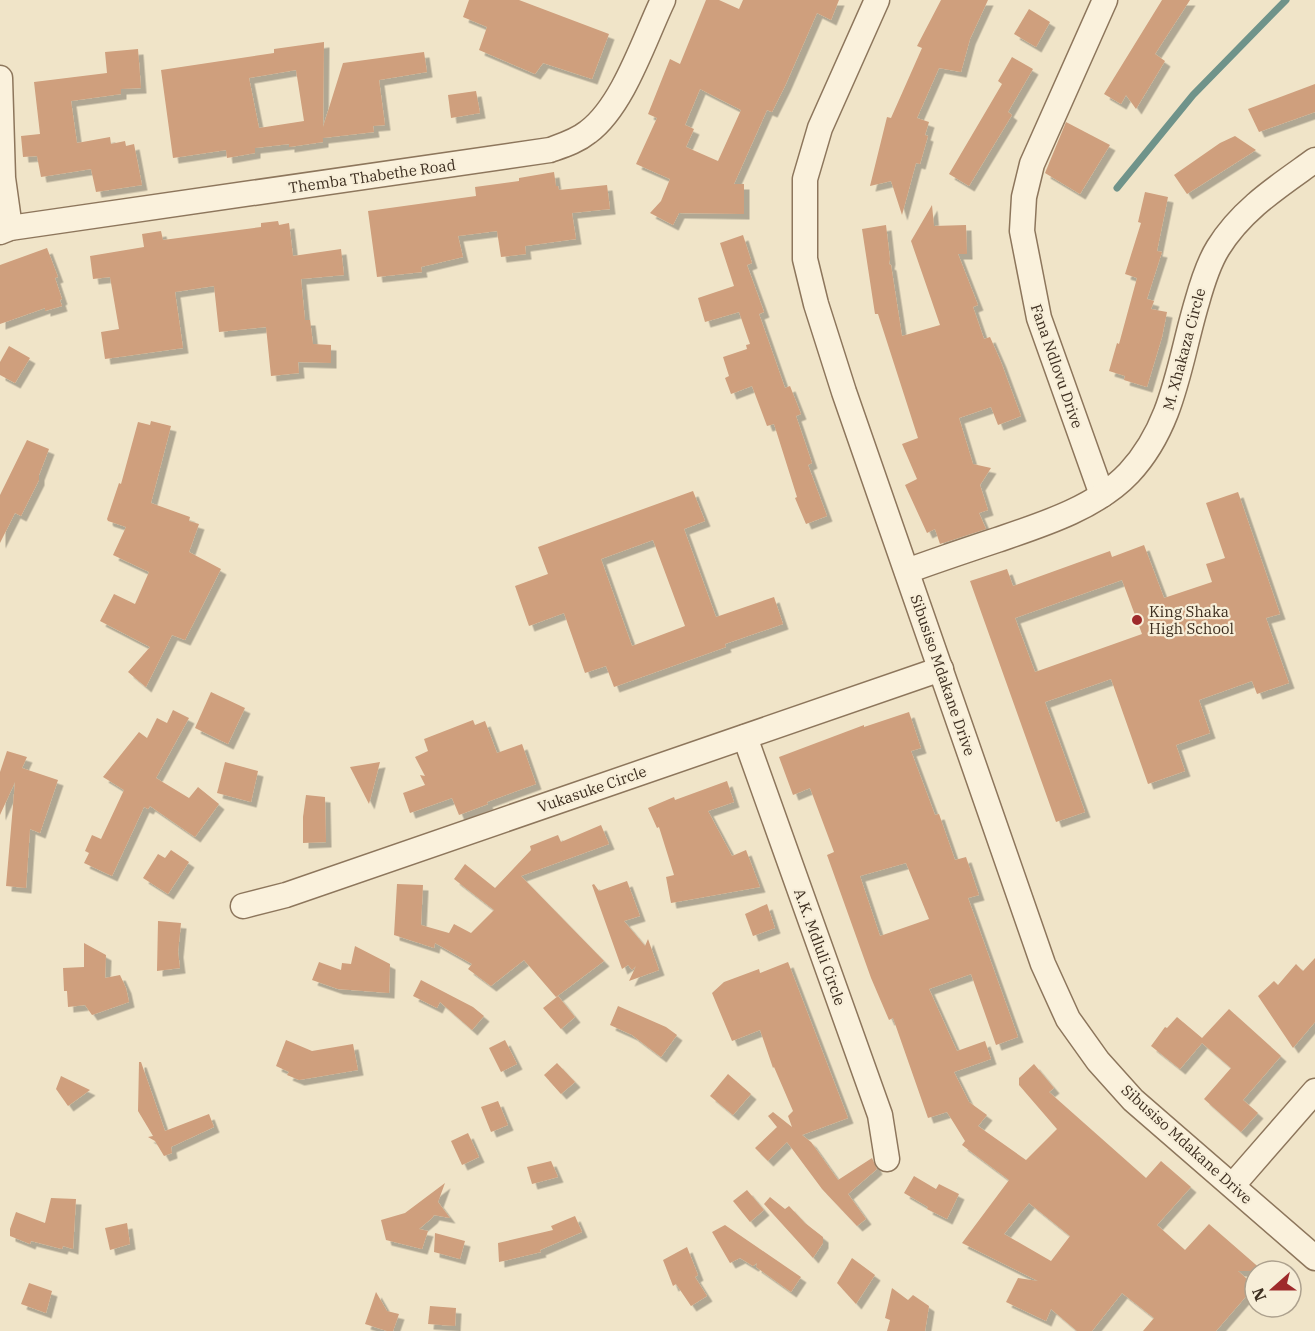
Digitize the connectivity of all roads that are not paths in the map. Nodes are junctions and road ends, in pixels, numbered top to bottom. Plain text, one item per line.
1 (877, 0) edge
2 (1105, 0) edge
3 (654, 3) edge
4 (0, 78) edge
5 (1315, 160) edge
6 (5, 230) edge
7 (1102, 495) junction
8 (906, 571) junction
9 (940, 669) junction
10 (745, 737) junction
11 (243, 906) dead end
12 (1315, 1091) edge
13 (887, 1159) dead end
14 (1233, 1185) junction
15 (1315, 1258) edge

1 - 8 street, Sibusiso Mdakane Drive
2 - 7 street, Fana Ndlovu Drive
3 - 6 street, Themba Thabethe Road
4 - 6 street
5 - 7 street, M. Xhakaza Circle
7 - 8 street, M. Xhakaza Circle
8 - 9 street, Sibusiso Mdakane Drive
9 - 10 street, Vukasuke Circle
9 - 14 street, Sibusiso Mdakane Drive
10 - 11 street, Vukasuke Circle
10 - 13 street, A.K. Mdluli Circle
12 - 14 street
14 - 15 street, Sibusiso Mdakane Drive

